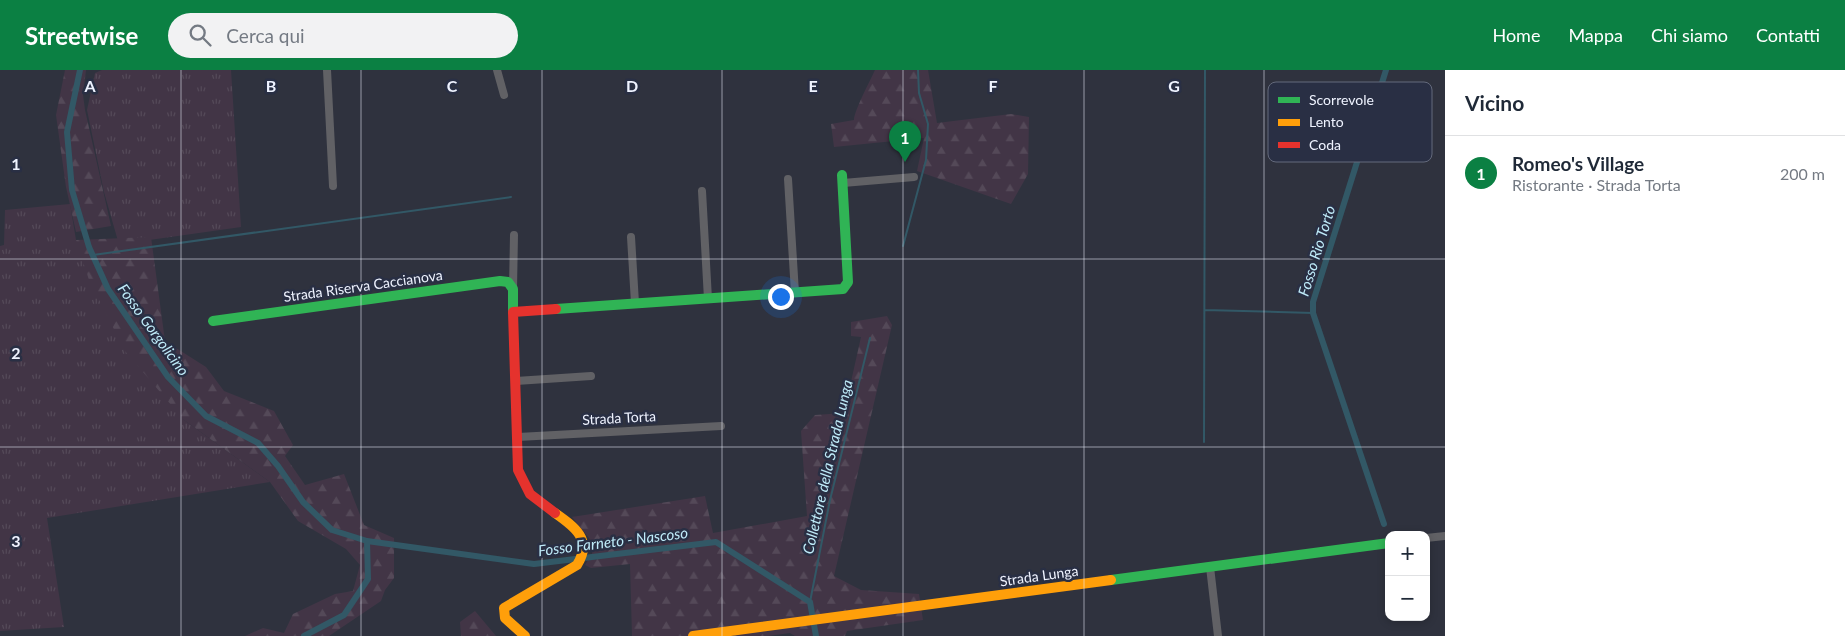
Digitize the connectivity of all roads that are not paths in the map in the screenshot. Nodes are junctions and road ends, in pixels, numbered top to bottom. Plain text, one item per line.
1 (328, 70) edge
2 (497, 70) edge
3 (504, 95) dead end
4 (914, 177) dead end
5 (788, 179) dead end
6 (843, 179) joint
7 (333, 186) dead end
8 (702, 191) dead end
9 (514, 235) dead end
10 (630, 237) dead end
11 (514, 289) junction
12 (795, 293) junction
13 (708, 299) junction
14 (635, 304) junction
15 (513, 312) junction
16 (214, 321) dead end
17 (591, 376) dead end
18 (516, 381) junction
19 (721, 426) dead end
20 (518, 437) junction
21 (1445, 536) edge
22 (1430, 538) edge
23 (1385, 544) edge
24 (1210, 567) junction
25 (525, 636) edge
26 (693, 636) edge
27 (1218, 636) edge

1 - 7 street
2 - 3 street
4 - 6 street
5 - 12 street
6 - 12 street
8 - 13 street
9 - 11 street
10 - 14 street
11 - 15 street
11 - 16 street, Strada Riserva Caccianova
12 - 13 street
13 - 14 street
14 - 15 street
15 - 18 street
17 - 18 street
18 - 20 street
19 - 20 street, Strada Torta
20 - 25 street
21 - 22 street
23 - 24 street, Strada Lunga
24 - 26 street, Strada Lunga
24 - 27 street

